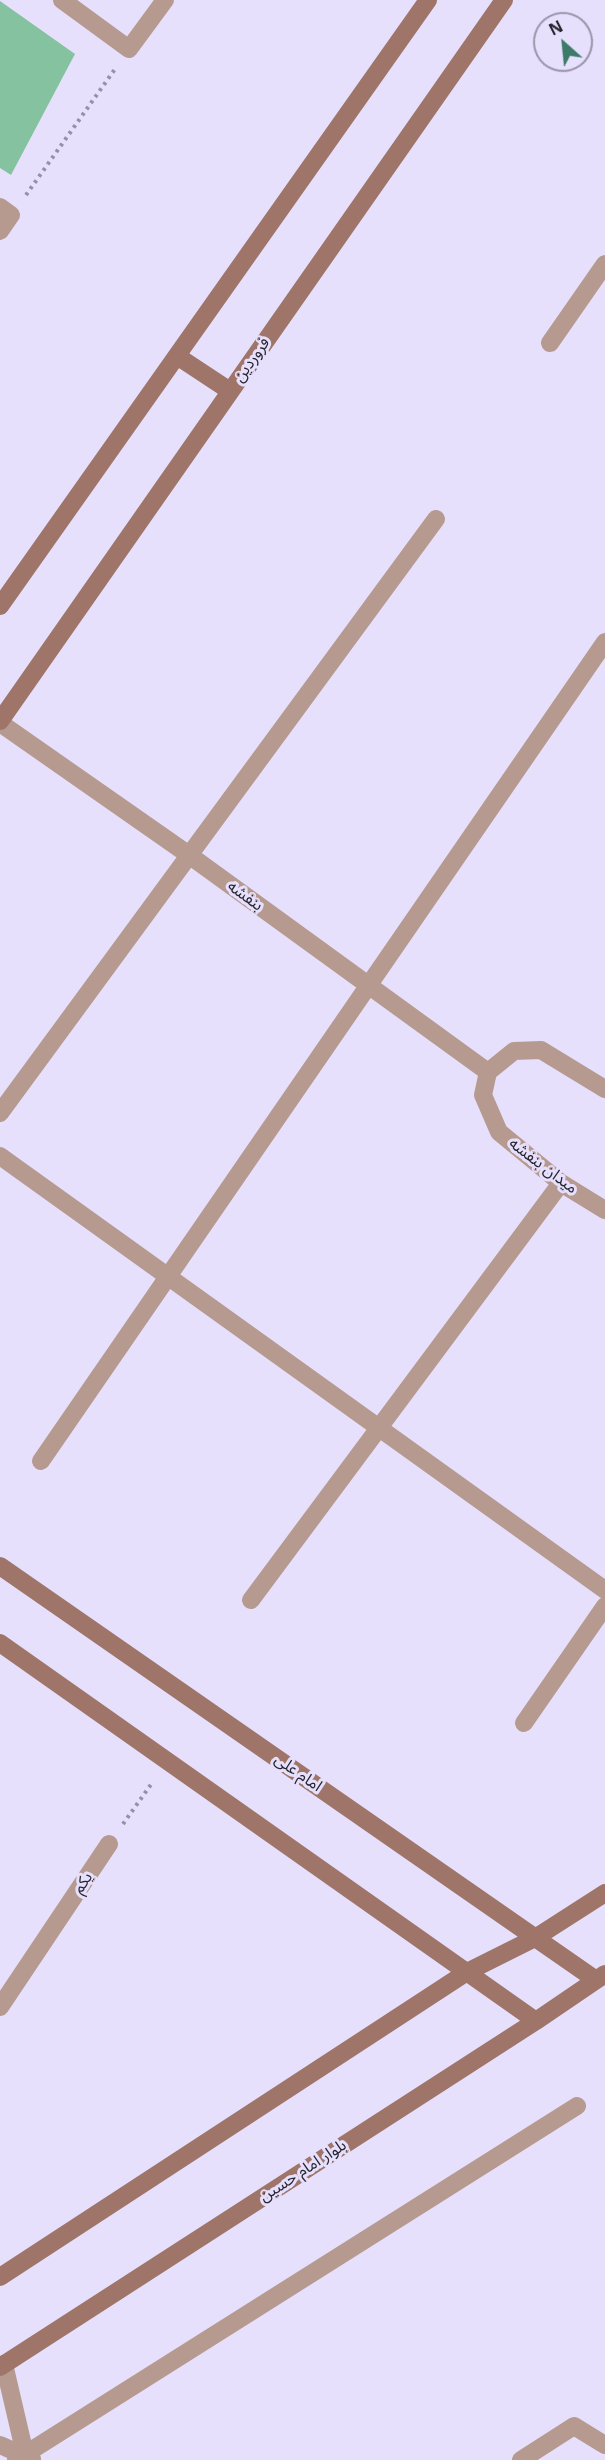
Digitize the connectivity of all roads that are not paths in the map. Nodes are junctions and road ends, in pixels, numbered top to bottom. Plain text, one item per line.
1 (62, 0) edge
2 (165, 0) edge
3 (428, 0) edge
4 (504, 0) edge
5 (6, 211) edge
6 (0, 231) edge
7 (605, 264) edge
8 (550, 343) dead end
9 (177, 356) junction
10 (230, 391) junction
11 (436, 519) dead end
12 (0, 606) edge
13 (604, 644) edge
14 (0, 722) edge
15 (189, 855) junction
16 (369, 985) junction
17 (488, 1072) junction
18 (605, 1089) edge
19 (0, 1113) edge
20 (0, 1156) edge
21 (561, 1183) junction
22 (605, 1210) edge
23 (168, 1277) junction
24 (380, 1429) junction
25 (41, 1461) dead end
26 (0, 1566) edge
27 (605, 1590) edge
28 (251, 1600) dead end
29 (605, 1605) edge
30 (0, 1643) edge
31 (524, 1723) dead end
32 (110, 1844) road end
33 (605, 1893) edge
34 (535, 1938) junction
35 (467, 1972) junction
36 (600, 1977) edge
37 (0, 2007) edge
38 (536, 2021) junction
39 (577, 2106) dead end
40 (0, 2277) edge
41 (2, 2365) edge
42 (0, 2445) edge
43 (605, 2445) edge
44 (25, 2458) edge
45 (521, 2460) edge

1 - 2 street
3 - 9 street
4 - 10 street, فروردین
5 - 6 street
7 - 8 street
9 - 10 street
9 - 12 street
10 - 14 street, فروردین
11 - 15 street
13 - 16 street
14 - 15 street, بنفشه
15 - 16 street, بنفشه
15 - 19 street
16 - 17 street, بنفشه
16 - 23 street
17 - 18 street
17 - 21 street, میدان بنفشه
20 - 23 street
21 - 22 street, میدان بنفشه
21 - 24 street
23 - 24 street
23 - 25 street
24 - 27 street
24 - 28 street
26 - 34 street, امام علی
29 - 31 street
30 - 35 street
32 - 37 street, یکم
33 - 34 street
34 - 35 street
34 - 36 street, امام علی
35 - 38 street
35 - 40 street
36 - 38 street, بلوار امام حسین
38 - 41 street, بلوار امام حسین
39 - 44 street
41 - 44 street
42 - 44 street
43 - 45 street

